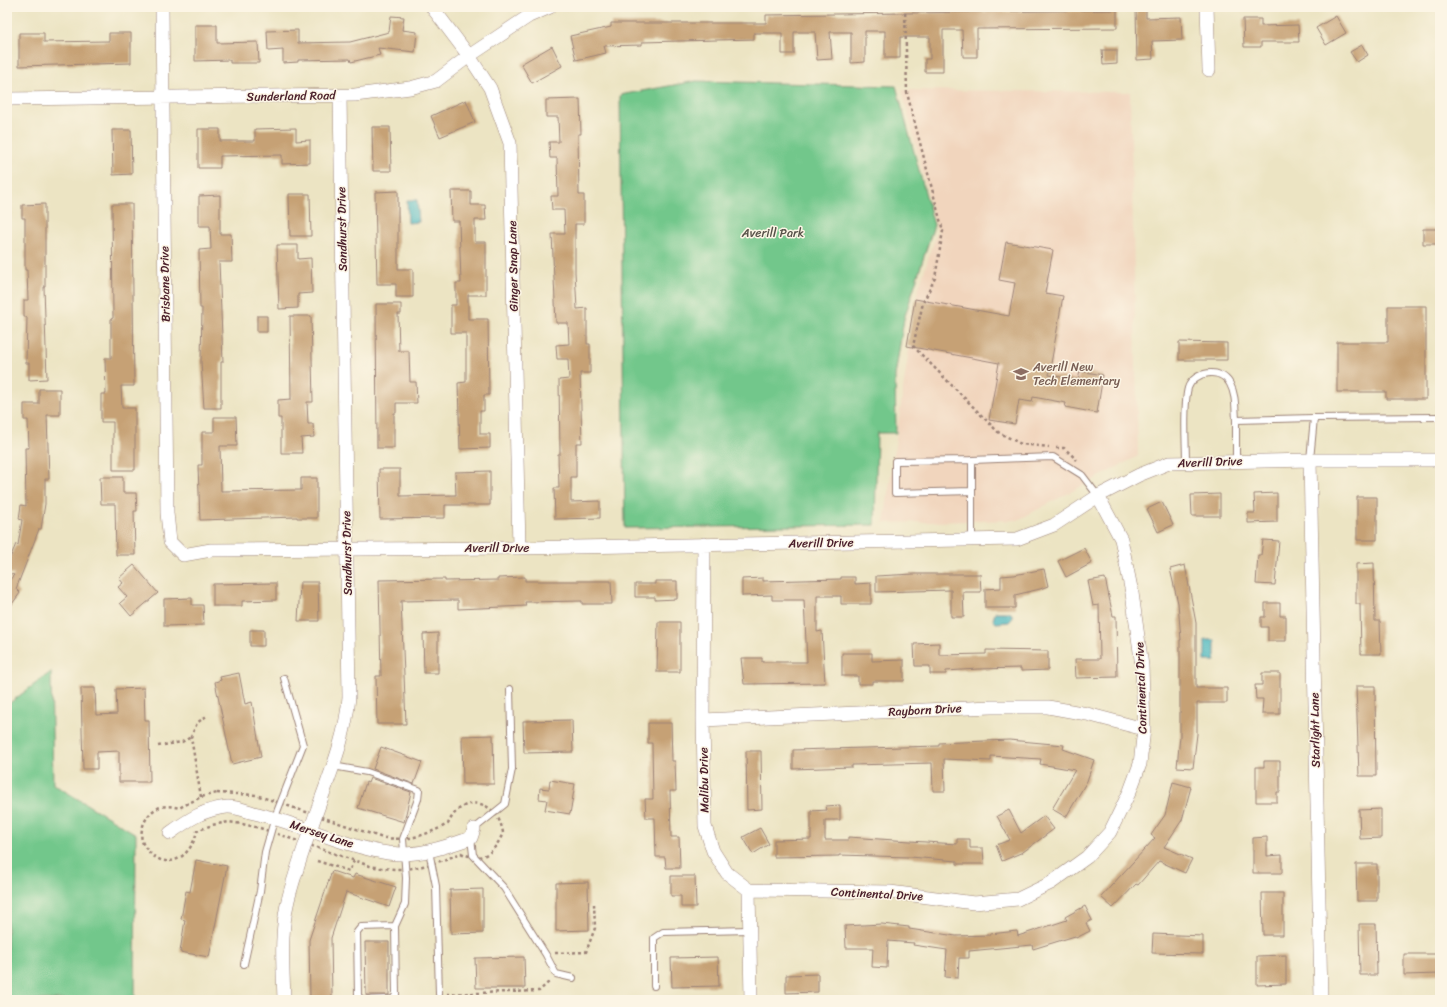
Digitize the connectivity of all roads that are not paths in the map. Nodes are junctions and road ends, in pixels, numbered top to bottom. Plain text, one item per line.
1 (162, 7) edge
2 (432, 7) edge
3 (550, 7) edge
4 (1207, 7) edge
5 (469, 56) junction
6 (1209, 70) dead end
7 (340, 96) junction
8 (163, 98) junction
9 (7, 99) edge
10 (1440, 417) edge
11 (1314, 418) junction
12 (1236, 420) junction
13 (972, 460) junction
14 (1310, 460) junction
15 (1440, 460) edge
16 (1236, 462) junction
17 (1186, 463) junction
18 (972, 491) junction
19 (1098, 496) junction
20 (972, 541) junction
21 (704, 544) junction
22 (519, 548) junction
23 (347, 549) junction
24 (184, 554) joint
25 (284, 678) dead end
26 (510, 689) dead end
27 (702, 720) junction
28 (1144, 729) junction
29 (333, 766) junction
30 (275, 817) junction
31 (310, 829) junction
32 (170, 833) dead end
33 (473, 833) junction
34 (429, 851) junction
35 (403, 854) junction
36 (749, 890) junction
37 (395, 926) junction
38 (750, 930) junction
39 (244, 964) dead end
40 (573, 978) dead end
41 (654, 986) dead end
42 (439, 994) road end
43 (284, 1000) edge
44 (751, 1000) edge
45 (1321, 1000) edge

1 - 8 street, Brisbane Drive
2 - 5 street, Ginger Snap Lane
3 - 5 street, Sunderland Road
4 - 6 street
5 - 7 street, Sunderland Road
5 - 22 street, Ginger Snap Lane
7 - 8 street, Sunderland Road
7 - 23 street, Sandhurst Drive
8 - 9 street, Sunderland Road
8 - 24 street, Brisbane Drive
10 - 11 lane
11 - 12 lane
11 - 14 lane
12 - 16 lane
12 - 17 lane
13 - 18 lane
13 - 18 lane
13 - 19 lane
14 - 15 street, Averill Drive
14 - 16 street, Averill Drive
14 - 45 street, Starlight Lane
16 - 17 street, Averill Drive
17 - 19 street, Averill Drive
18 - 20 lane
19 - 20 street, Averill Drive
19 - 28 street, Continental Drive
20 - 21 street, Averill Drive
21 - 22 street, Averill Drive
21 - 27 street, Malibu Drive
22 - 23 street, Averill Drive
23 - 24 street, Averill Drive
23 - 29 street, Sandhurst Drive
25 - 30 lane
26 - 33 lane
27 - 28 street, Rayborn Drive
27 - 36 street, Malibu Drive
28 - 36 street, Continental Drive
29 - 31 street, Sandhurst Drive
29 - 35 lane
30 - 31 street, Mersey Lane
30 - 32 street, Mersey Lane
30 - 39 lane
31 - 35 street, Mersey Lane
31 - 43 street, Sandhurst Drive
33 - 34 street, Mersey Lane
33 - 40 lane
34 - 35 street, Mersey Lane
34 - 42 lane
35 - 37 lane
36 - 38 street
37 - 37 lane
38 - 41 lane
38 - 44 street

